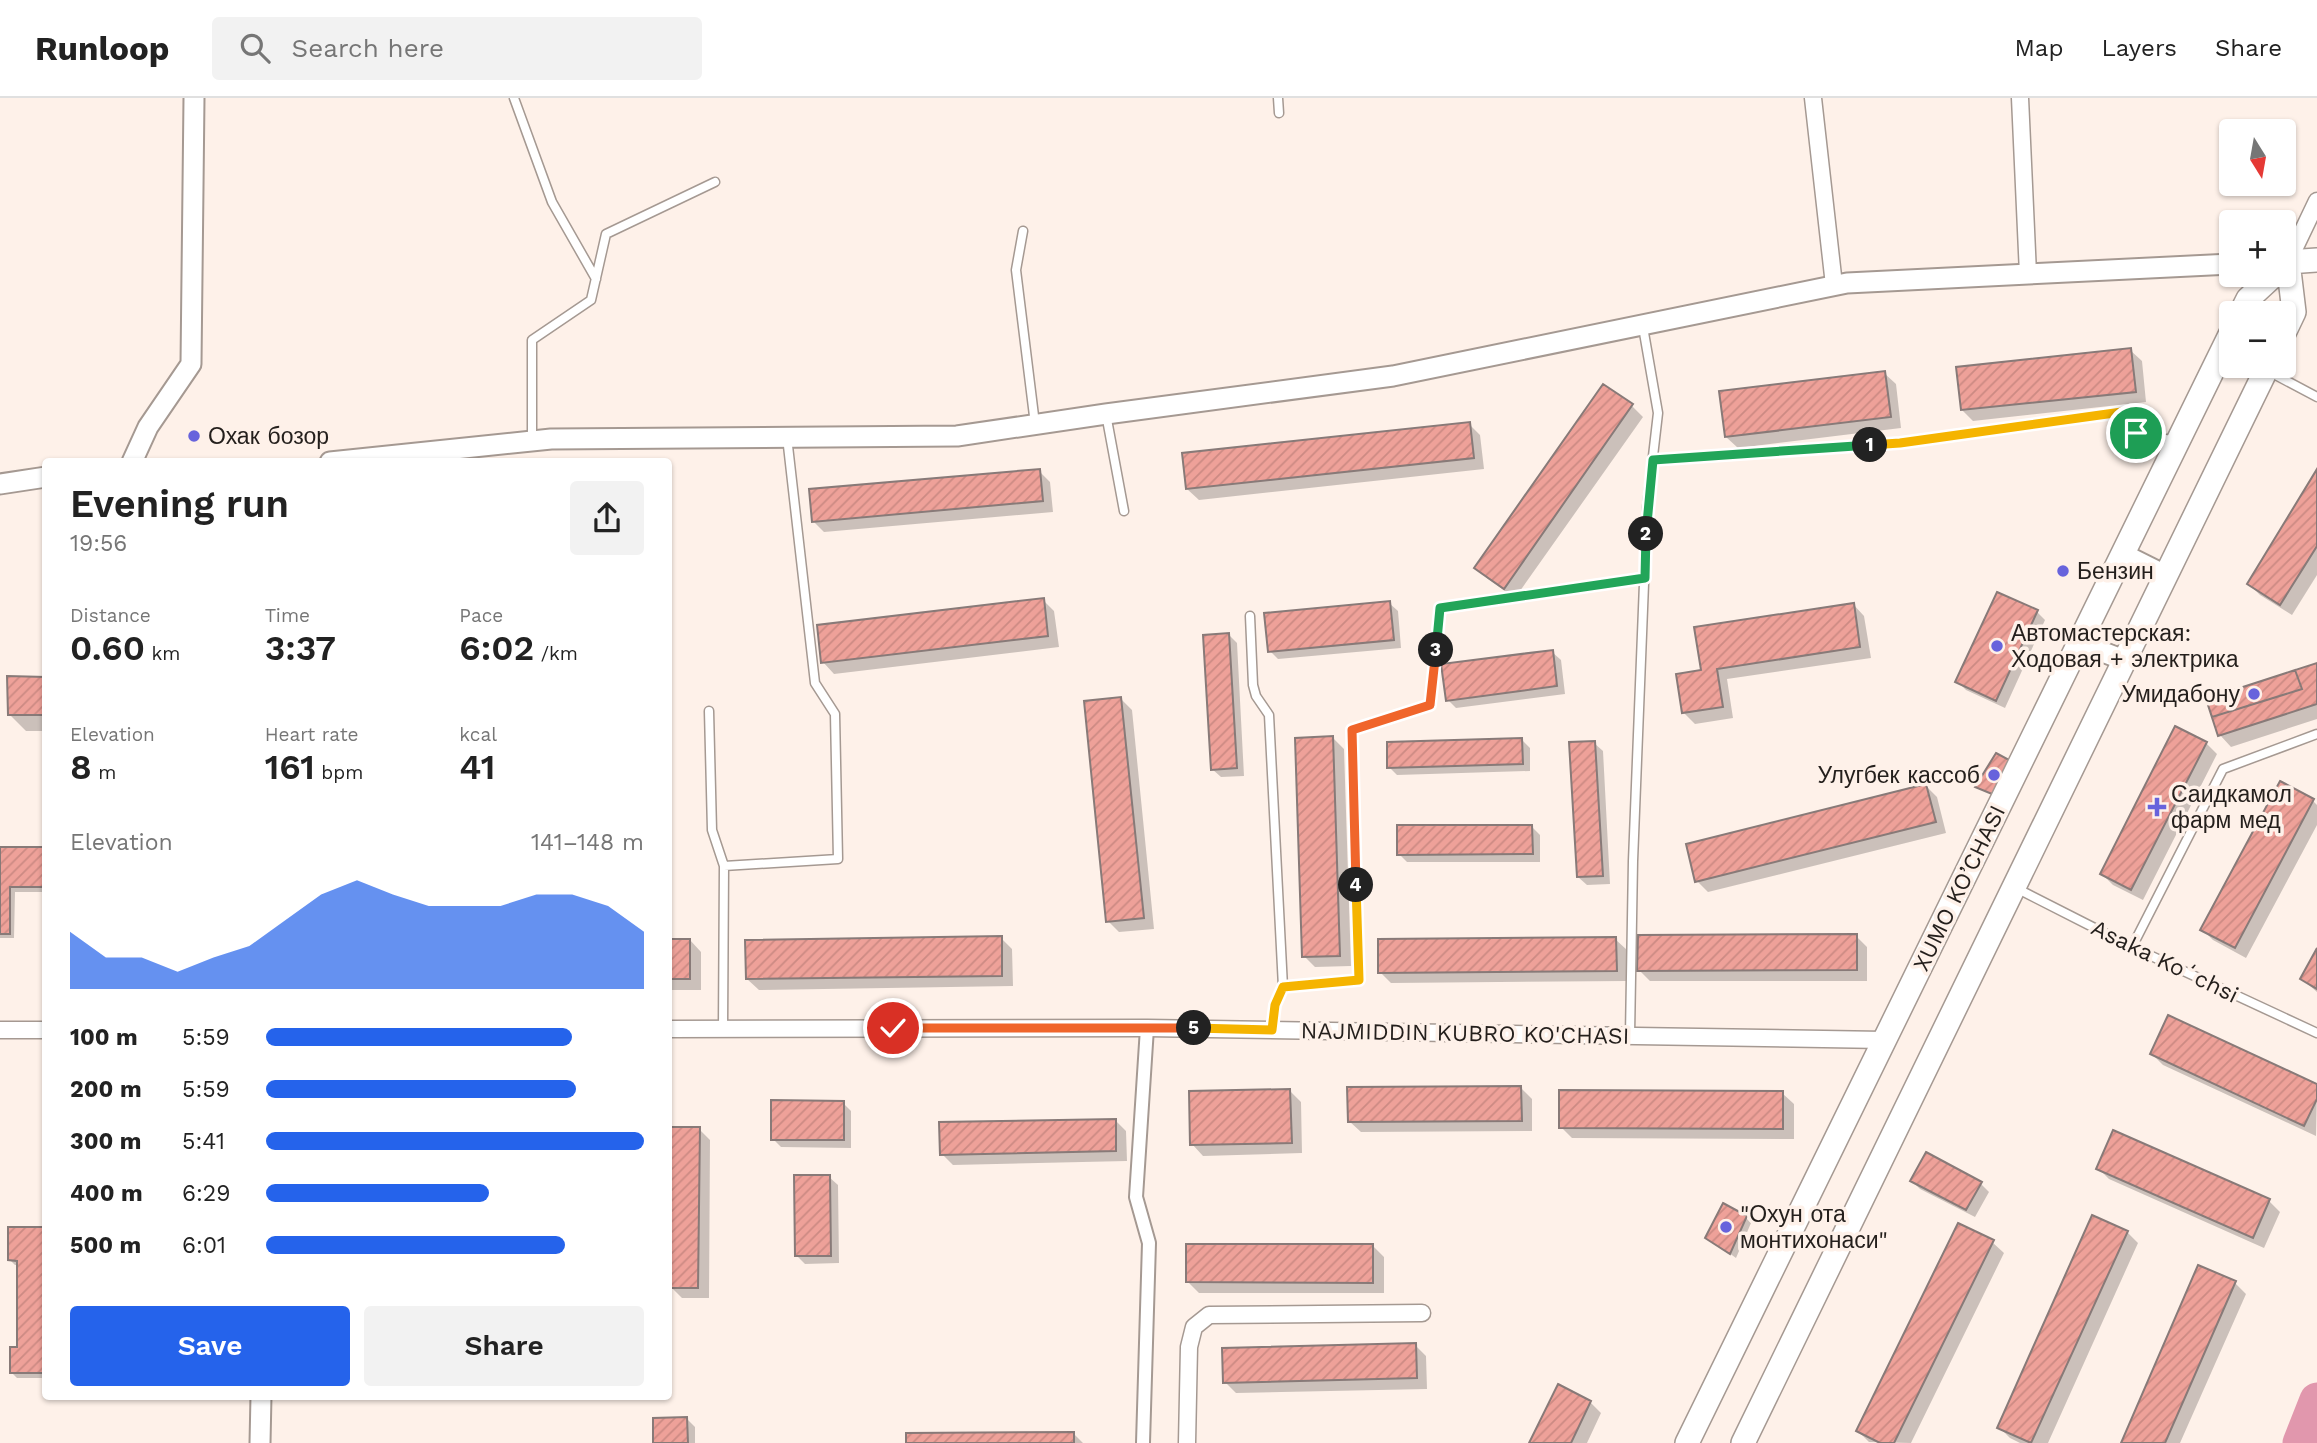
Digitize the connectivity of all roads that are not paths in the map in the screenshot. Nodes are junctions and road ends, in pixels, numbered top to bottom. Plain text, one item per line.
1 (194, 98) edge
2 (514, 98) edge
3 (1278, 98) edge
4 (1813, 98) edge
5 (2020, 98) edge
6 (1279, 113) dead end
7 (715, 182) dead end
8 (2317, 201) edge
9 (1023, 231) dead end
10 (2296, 240) edge
11 (2317, 260) edge
12 (2296, 264) edge
13 (2219, 265) edge
14 (2028, 274) junction
15 (596, 279) junction
16 (1834, 285) junction
17 (2260, 287) edge
18 (2247, 301) edge
19 (1643, 324) junction
20 (2219, 357) edge
21 (2261, 378) edge
22 (2284, 378) edge
23 (2317, 397) edge
24 (1106, 414) junction
25 (1035, 424) junction
26 (787, 437) junction
27 (533, 441) junction
28 (2178, 441) junction
29 (134, 458) edge
30 (369, 458) edge
31 (1653, 460) junction
32 (42, 478) edge
33 (0, 484) edge
34 (1124, 512) dead end
35 (2123, 554) junction
36 (2165, 575) junction
37 (1645, 578) junction
38 (1250, 616) dead end
39 (2079, 643) junction
40 (2124, 660) junction
41 (709, 711) dead end
42 (2317, 734) edge
43 (724, 866) junction
44 (2014, 887) junction
45 (2132, 947) junction
46 (1283, 987) junction
47 (1147, 1028) junction
48 (672, 1029) edge
49 (723, 1029) junction
50 (0, 1030) edge
51 (42, 1030) edge
52 (1272, 1030) junction
53 (2317, 1033) edge
54 (1630, 1035) junction
55 (1884, 1040) junction
56 (1422, 1313) dead end
57 (261, 1400) edge
58 (260, 1443) edge
59 (1143, 1443) edge
60 (1187, 1443) edge
61 (1686, 1443) edge
62 (1743, 1443) edge

1 - 29 street
2 - 15 lane
3 - 6 lane
4 - 16 street
5 - 14 street
7 - 15 lane
8 - 10 street
9 - 25 lane
11 - 12 main road
13 - 14 street
14 - 16 street
15 - 27 lane
16 - 19 street
17 - 18 main road
19 - 24 street
19 - 31 lane
20 - 28 main road, XUMO KO’CHASI
21 - 36 main road
22 - 23 lane
24 - 25 street
24 - 34 lane
25 - 26 street
26 - 27 street
26 - 43 lane
27 - 30 street
28 - 31 lane
28 - 35 main road, XUMO KO’CHASI
31 - 37 lane
32 - 33 street
35 - 36 street
35 - 39 main road, XUMO KO’CHASI
36 - 40 main road
37 - 46 lane
37 - 54 lane
38 - 46 lane
39 - 40 street
39 - 55 main road, XUMO KO’CHASI
40 - 44 main road
41 - 43 lane
42 - 45 lane
43 - 49 lane
44 - 45 lane, Asaka Koʻchsi
44 - 62 main road
45 - 53 lane, Asaka Koʻchsi
46 - 52 lane
47 - 49 street, NAJMIDDIN KUBRO KO'CHASI
47 - 52 street, NAJMIDDIN KUBRO KO'CHASI
47 - 59 street
48 - 49 street, NAJMIDDIN KUBRO KO'CHASI
50 - 51 street
52 - 54 street, NAJMIDDIN KUBRO KO'CHASI
54 - 55 street, NAJMIDDIN KUBRO KO'CHASI
55 - 61 main road, XUMO KO’CHASI
56 - 60 street
57 - 58 street

